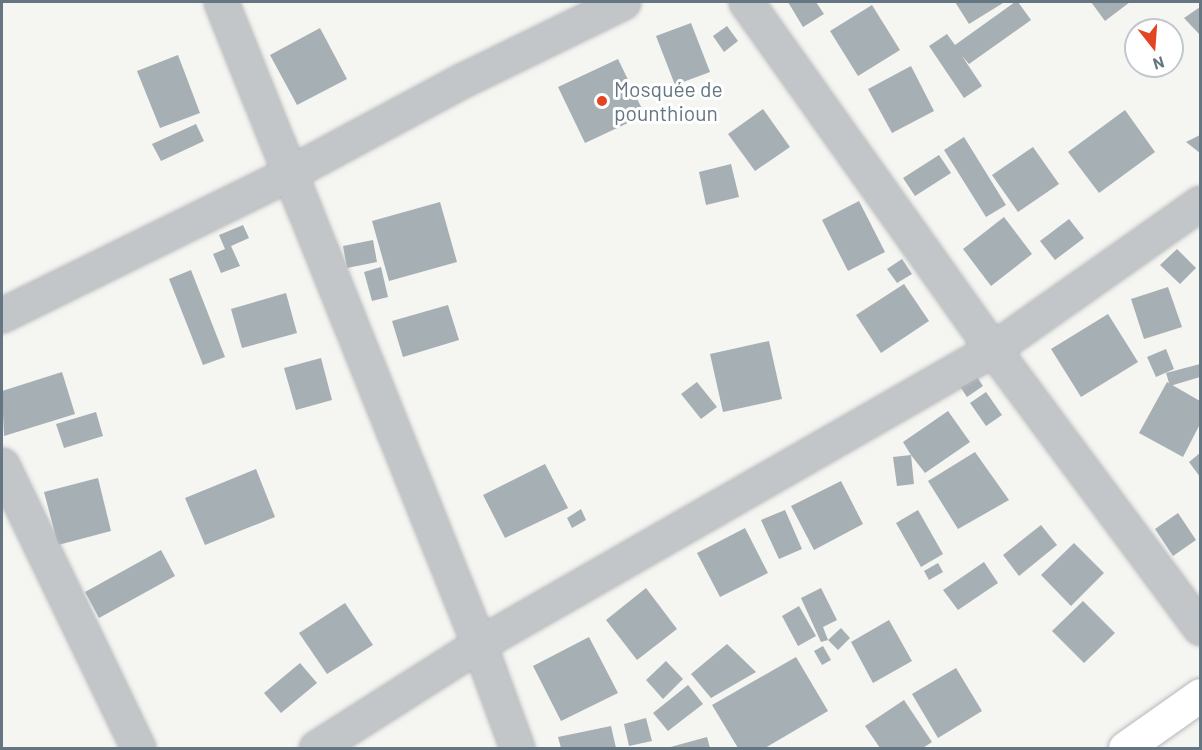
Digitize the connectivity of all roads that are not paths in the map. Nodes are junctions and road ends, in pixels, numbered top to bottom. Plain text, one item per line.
1 (221, 2) edge
2 (623, 2) edge
3 (746, 2) edge
4 (290, 173) junction
5 (1200, 203) edge
6 (2, 315) edge
7 (993, 349) junction
8 (2, 465) edge
9 (1200, 628) edge
10 (479, 644) junction
11 (1200, 695) edge
12 (138, 748) edge
13 (316, 748) edge
14 (517, 748) edge
15 (1125, 748) edge

1 - 4 street
2 - 4 street
3 - 7 street
4 - 6 street
4 - 10 street
5 - 7 street
7 - 9 street
7 - 10 street
8 - 12 street
10 - 13 street
10 - 14 street
11 - 15 highway

